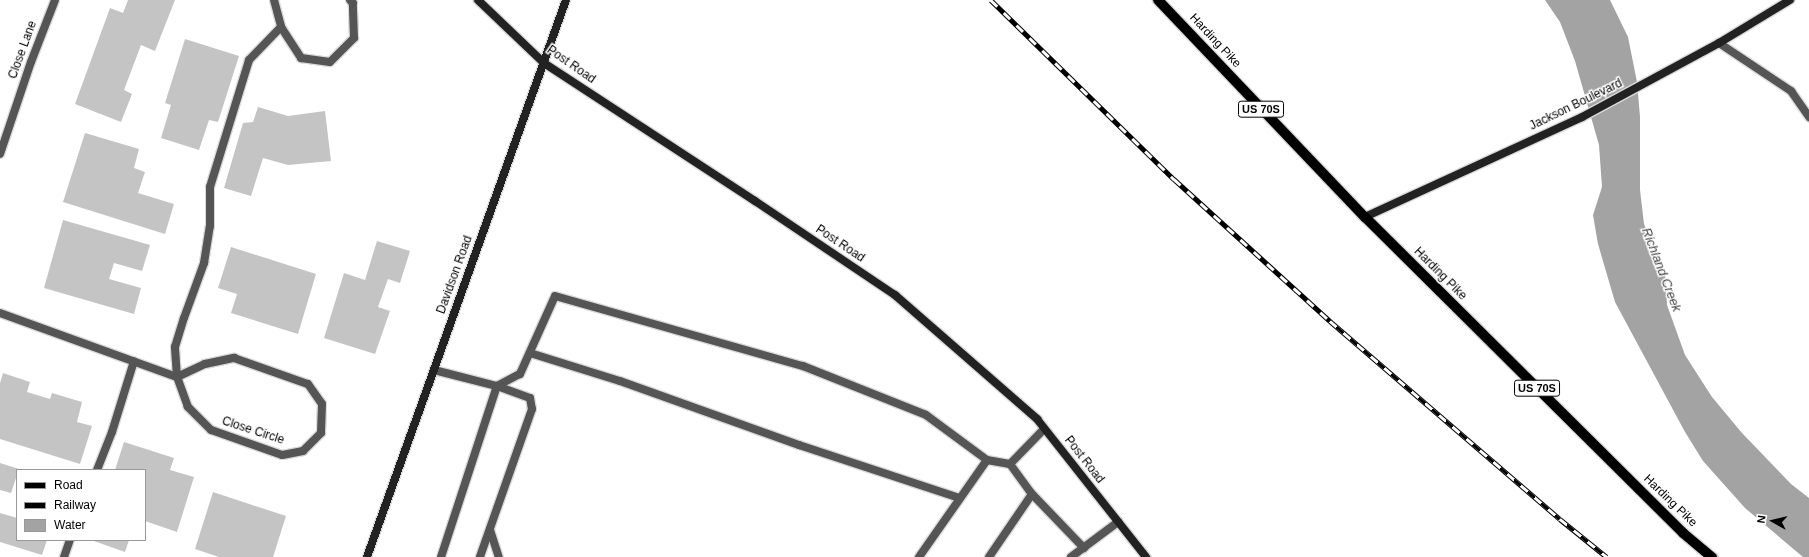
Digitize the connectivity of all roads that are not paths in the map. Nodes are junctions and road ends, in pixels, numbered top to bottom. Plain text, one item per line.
1 (56, 0) edge
2 (274, 0) edge
3 (350, 0) edge
4 (478, 0) edge
5 (566, 0) edge
6 (1158, 0) edge
7 (1790, 0) edge
8 (281, 27) junction
9 (1719, 43) junction
10 (544, 63) junction
11 (1809, 117) edge
12 (0, 154) edge
13 (1365, 217) junction
14 (0, 313) edge
15 (530, 353) junction
16 (134, 361) junction
17 (434, 370) junction
18 (177, 377) junction
19 (497, 386) junction
20 (1044, 429) junction
21 (987, 460) junction
22 (1010, 464) junction
23 (97, 469) edge
24 (1032, 494) junction
25 (959, 498) junction
26 (1118, 522) junction
27 (490, 530) junction
28 (70, 541) edge
29 (1084, 548) junction
30 (64, 557) edge
31 (367, 557) edge
32 (440, 557) edge
33 (480, 557) edge
34 (499, 557) edge
35 (920, 557) edge
36 (989, 557) edge
37 (1071, 557) edge
38 (1146, 557) edge
39 (1712, 557) edge

1 - 12 street, Close Lane
2 - 8 street
3 - 8 street
4 - 10 street, Post Road
5 - 10 street, Davidson Road
6 - 13 main road, Harding Pike / US 70S
7 - 9 street, Jackson Boulevard
8 - 18 street, Close Circle
9 - 11 street
9 - 13 street, Jackson Boulevard
10 - 17 street, Davidson Road
10 - 20 street, Post Road
13 - 39 main road, Harding Pike / US 70S
14 - 16 street
15 - 19 street
15 - 21 street
15 - 25 street
16 - 18 street
16 - 23 street
17 - 19 street
17 - 31 street, Davidson Road
18 - 18 street, Close Circle
19 - 27 street
19 - 32 street
20 - 22 street
20 - 26 street, Post Road
21 - 22 street
21 - 25 street
22 - 24 street
24 - 29 street
24 - 36 street
25 - 35 street
26 - 29 street
26 - 38 street, Post Road
27 - 33 street
27 - 34 street
28 - 30 street
29 - 37 street

